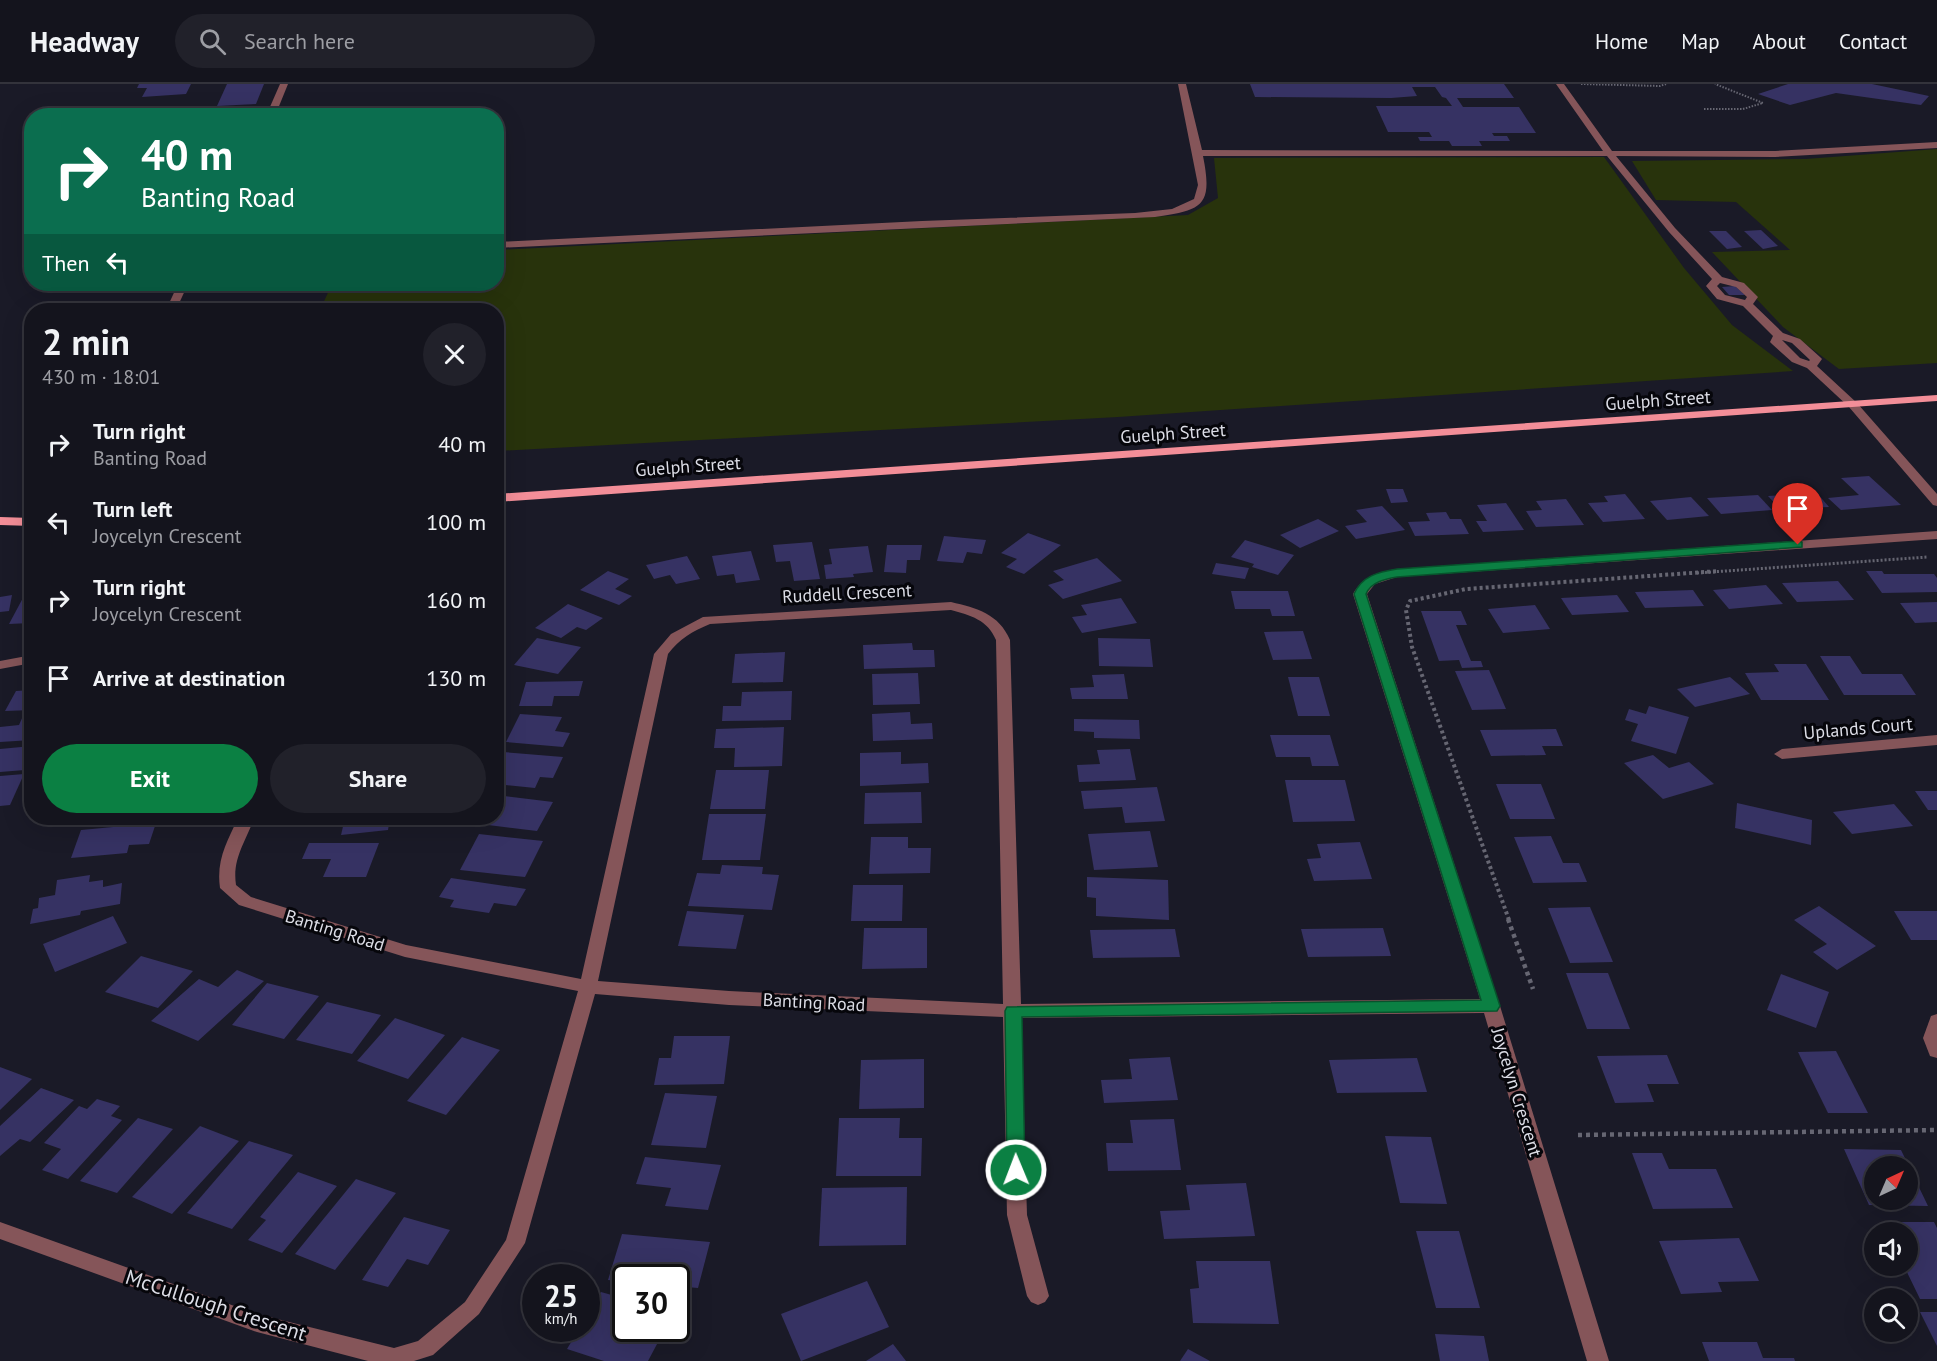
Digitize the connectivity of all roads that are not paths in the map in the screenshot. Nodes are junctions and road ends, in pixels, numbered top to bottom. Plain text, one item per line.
1 (284, 84) edge
2 (1182, 84) edge
3 (1560, 84) edge
4 (274, 108) edge
5 (1937, 145) edge
6 (1197, 153) junction
7 (1612, 154) junction
8 (504, 245) edge
9 (1718, 279) junction
10 (1747, 304) junction
11 (1937, 398) edge
12 (1853, 405) junction
13 (504, 497) edge
14 (1937, 502) edge
15 (0, 521) edge
16 (24, 522) edge
17 (1937, 535) edge
18 (24, 660) edge
19 (0, 665) edge
20 (1937, 740) edge
21 (1782, 754) dead end
22 (243, 825) edge
23 (588, 987) junction
24 (1491, 1006) junction
25 (1013, 1011) junction
26 (1937, 1021) edge
27 (1937, 1051) edge
28 (0, 1230) edge
29 (1038, 1296) dead end
30 (1598, 1361) edge

1 - 4 street
2 - 6 street
3 - 7 street
5 - 7 street
6 - 7 street
6 - 8 street
7 - 9 street
9 - 10 street
9 - 10 street
10 - 12 street
11 - 12 main road, Guelph Street
12 - 13 main road, Guelph Street
12 - 14 street
15 - 16 main road
17 - 24 street, Joycelyn Crescent
18 - 19 street
20 - 21 street, Uplands Court
22 - 23 street, Banting Road
23 - 25 street, Banting Road
23 - 25 street, Ruddell Crescent
23 - 28 street, McCullough Crescent
24 - 25 street, Banting Road
24 - 30 street, Joycelyn Crescent
25 - 29 street, Ruddell Crescent
26 - 27 street

